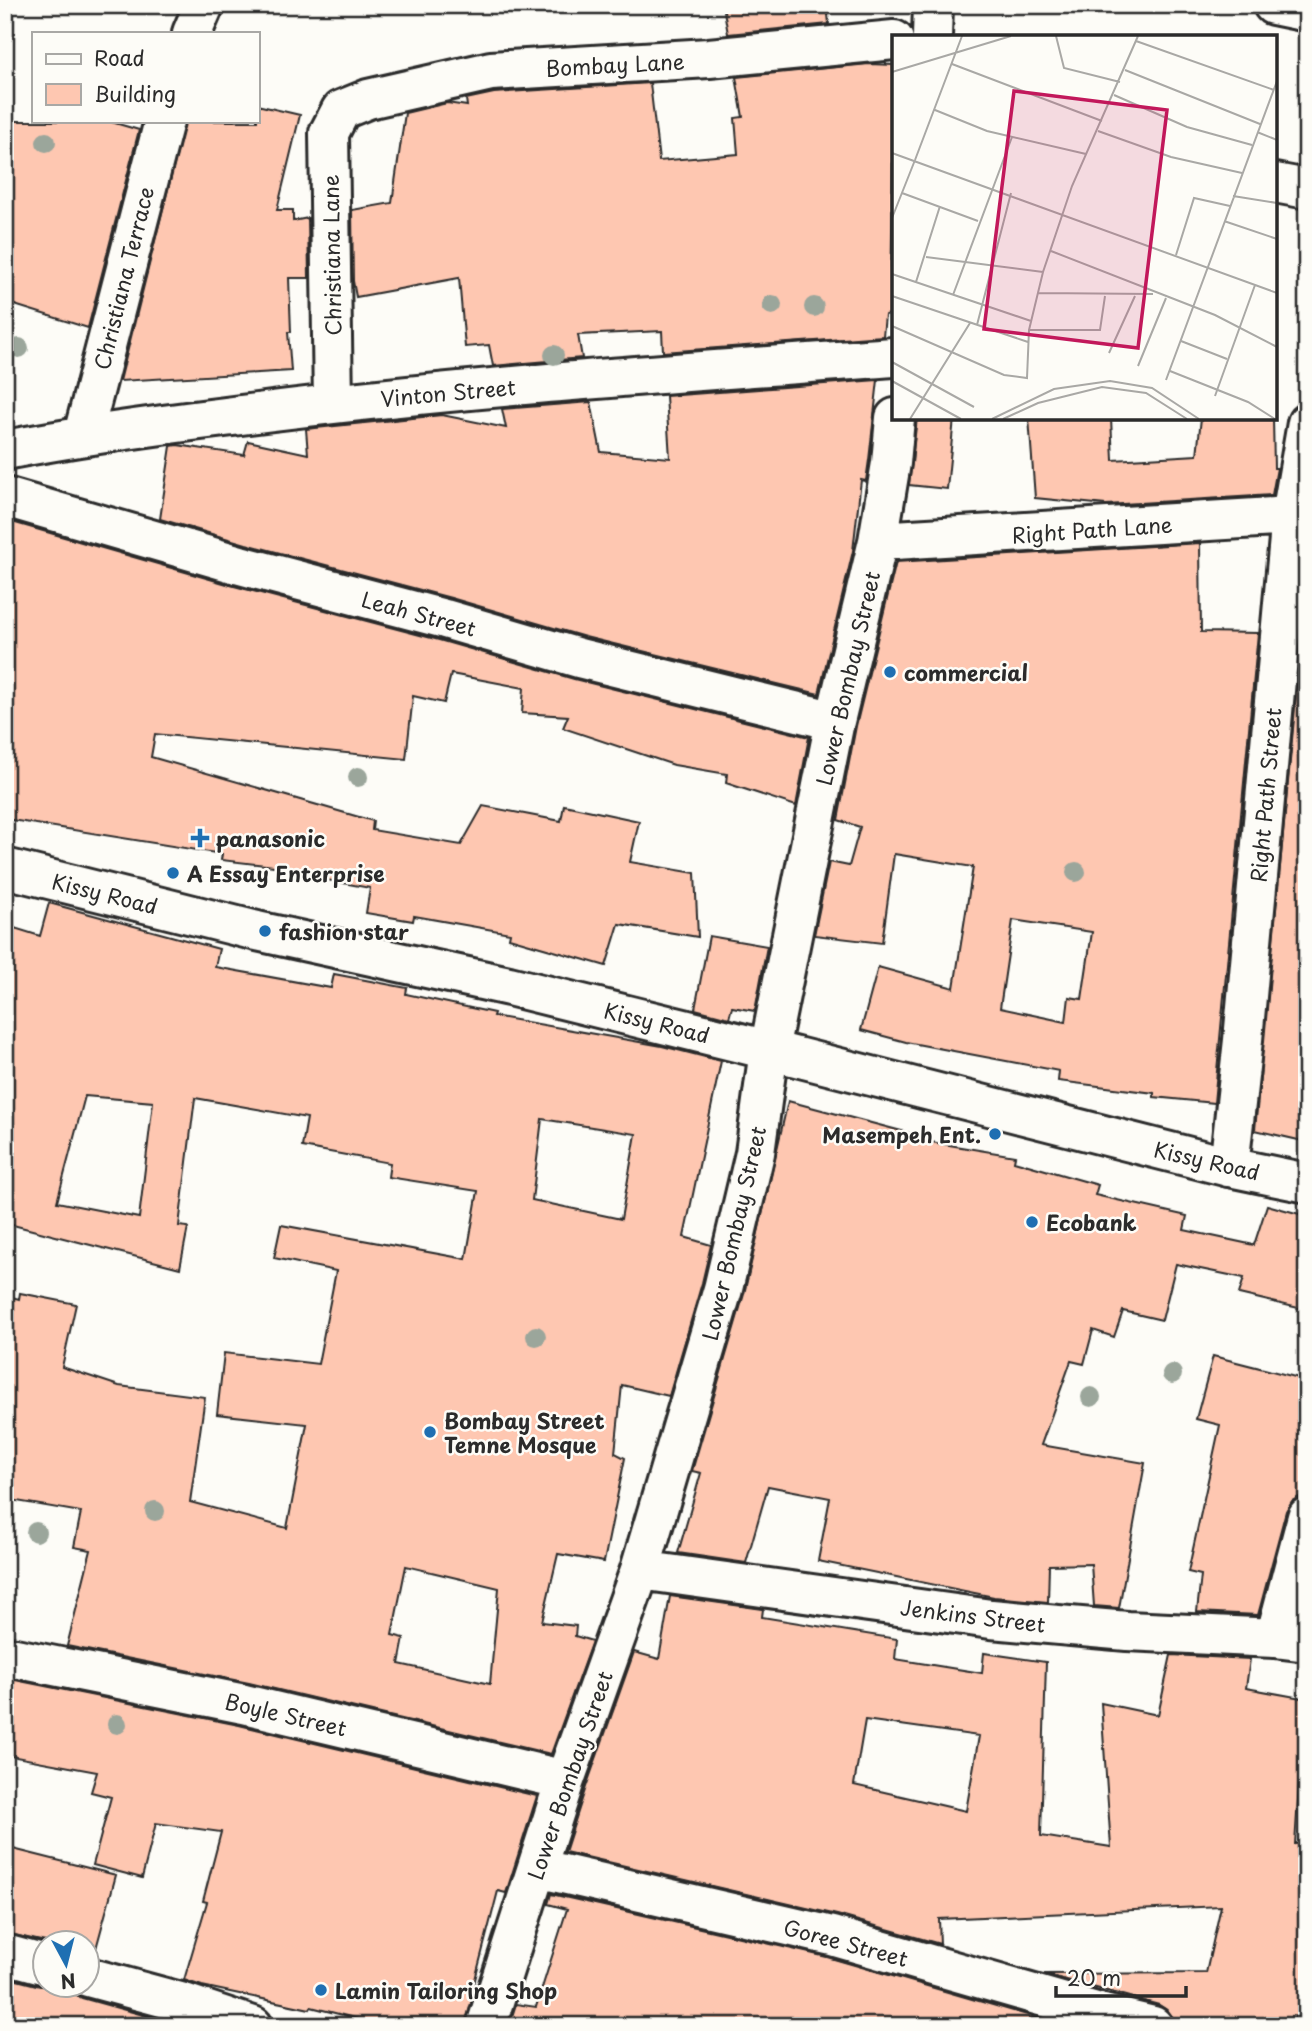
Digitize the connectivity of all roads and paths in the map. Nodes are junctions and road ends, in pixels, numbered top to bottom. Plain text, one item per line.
1 (204, 5) edge
2 (933, 5) edge
3 (1273, 5) edge
4 (1307, 12) edge
5 (192, 32) edge
6 (932, 35) edge
7 (892, 40) edge
8 (341, 110) joint
9 (164, 122) edge
10 (1277, 183) edge
11 (1307, 189) edge
12 (892, 357) edge
13 (333, 402) junction
14 (895, 420) edge
15 (1307, 423) edge
16 (83, 435) junction
17 (5, 450) edge
18 (5, 497) edge
19 (1299, 516) edge
20 (878, 541) junction
21 (835, 721) junction
22 (5, 868) edge
23 (769, 1050) junction
24 (1229, 1167) junction
25 (1307, 1183) edge
26 (1307, 1517) edge
27 (640, 1570) junction
28 (1291, 1640) edge
29 (5, 1656) edge
30 (565, 1780) junction
31 (537, 1868) junction
32 (5, 1954) edge
33 (32, 1961) edge
34 (102, 1981) edge
35 (253, 2026) edge
36 (486, 2026) edge
37 (1153, 2026) edge

1 - 5 street
2 - 6 street
3 - 4 street
7 - 8 street, Bombay Lane
8 - 13 street, Christiana Lane
9 - 16 street, Christiana Terrace
10 - 11 street
12 - 13 street, Vinton Street
13 - 16 street, Vinton Street
14 - 20 street, Lower Bombay Street
15 - 19 street, Right Path Street
16 - 17 street, Vinton Street
18 - 21 street, Leah Street
19 - 20 street, Right Path Lane
19 - 24 street, Right Path Street
20 - 21 street, Lower Bombay Street
21 - 23 street, Lower Bombay Street
22 - 23 street, Kissy Road
23 - 24 street, Kissy Road
23 - 27 street, Lower Bombay Street
24 - 25 street, Kissy Road
26 - 28 street
27 - 28 street, Jenkins Street
27 - 30 street, Lower Bombay Street
29 - 30 street, Boyle Street
30 - 31 street, Lower Bombay Street
31 - 36 street, Lower Bombay Street
31 - 37 street, Goree Street
32 - 33 street
34 - 35 street

